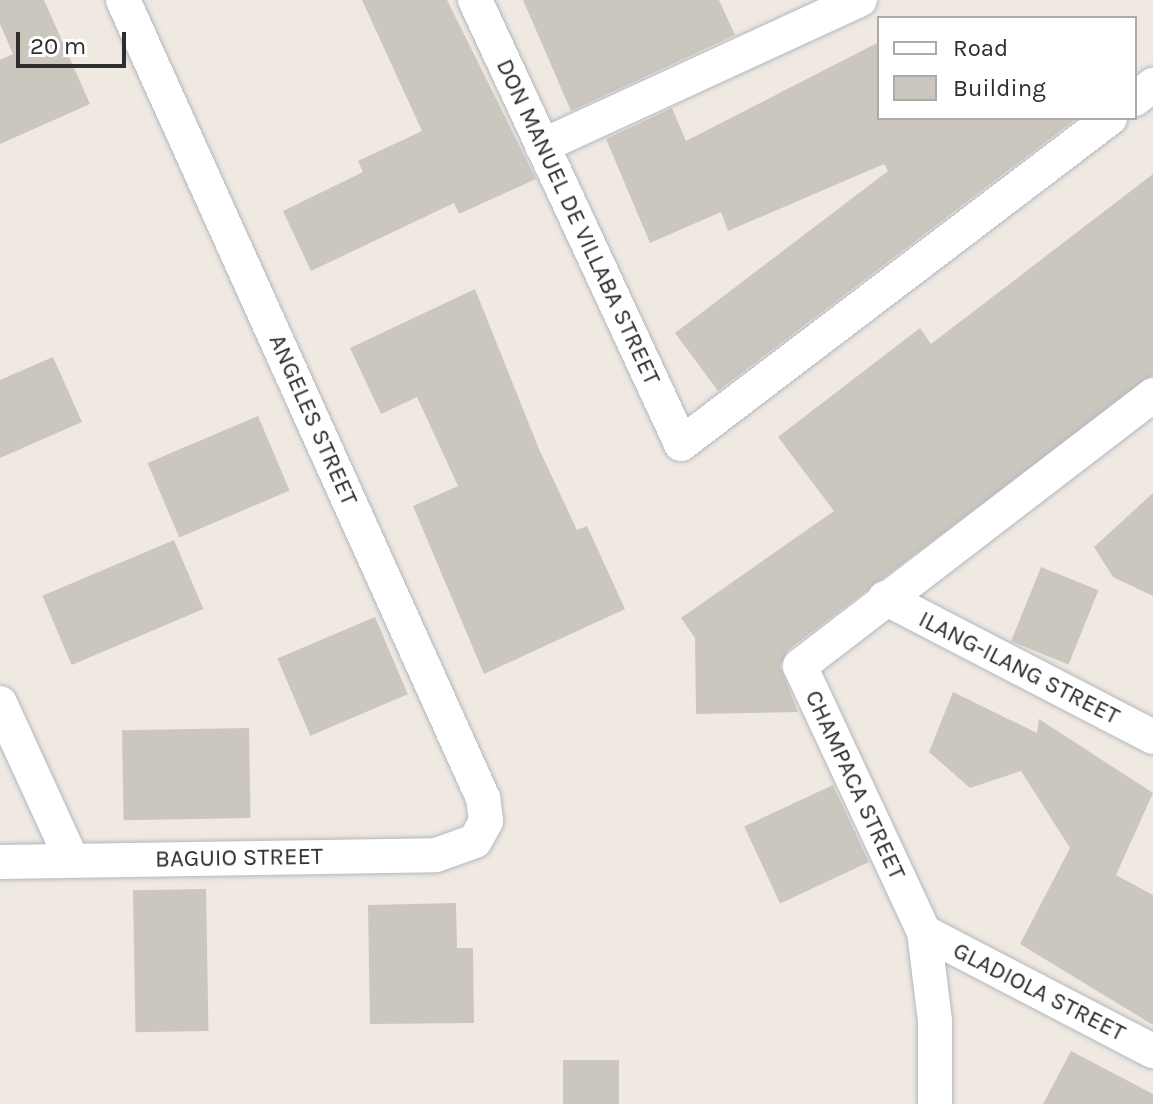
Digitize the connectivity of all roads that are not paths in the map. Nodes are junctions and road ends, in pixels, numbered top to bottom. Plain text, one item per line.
1 (123, 0) edge
2 (475, 0) edge
3 (860, 0) edge
4 (1153, 85) edge
5 (1137, 97) edge
6 (1107, 120) edge
7 (542, 146) junction
8 (1146, 409) edge
9 (885, 598) junction
10 (0, 703) edge
11 (1153, 737) edge
12 (475, 841) joint
13 (72, 860) junction
14 (0, 862) edge
15 (924, 932) junction
16 (1153, 1051) edge
17 (935, 1104) edge

1 - 12 street, ANGELES STREET
2 - 7 street, DON MANUEL DE VILLABA STREET
3 - 7 street
4 - 5 street
6 - 7 street, DON MANUEL DE VILLABA STREET
8 - 9 street, CHAMPACA STREET
9 - 11 street, ILANG-ILANG STREET
9 - 15 street, CHAMPACA STREET
10 - 13 street
12 - 13 street, BAGUIO STREET
13 - 14 street, BAGUIO STREET
15 - 16 street, GLADIOLA STREET
15 - 17 street, CHAMPACA STREET

